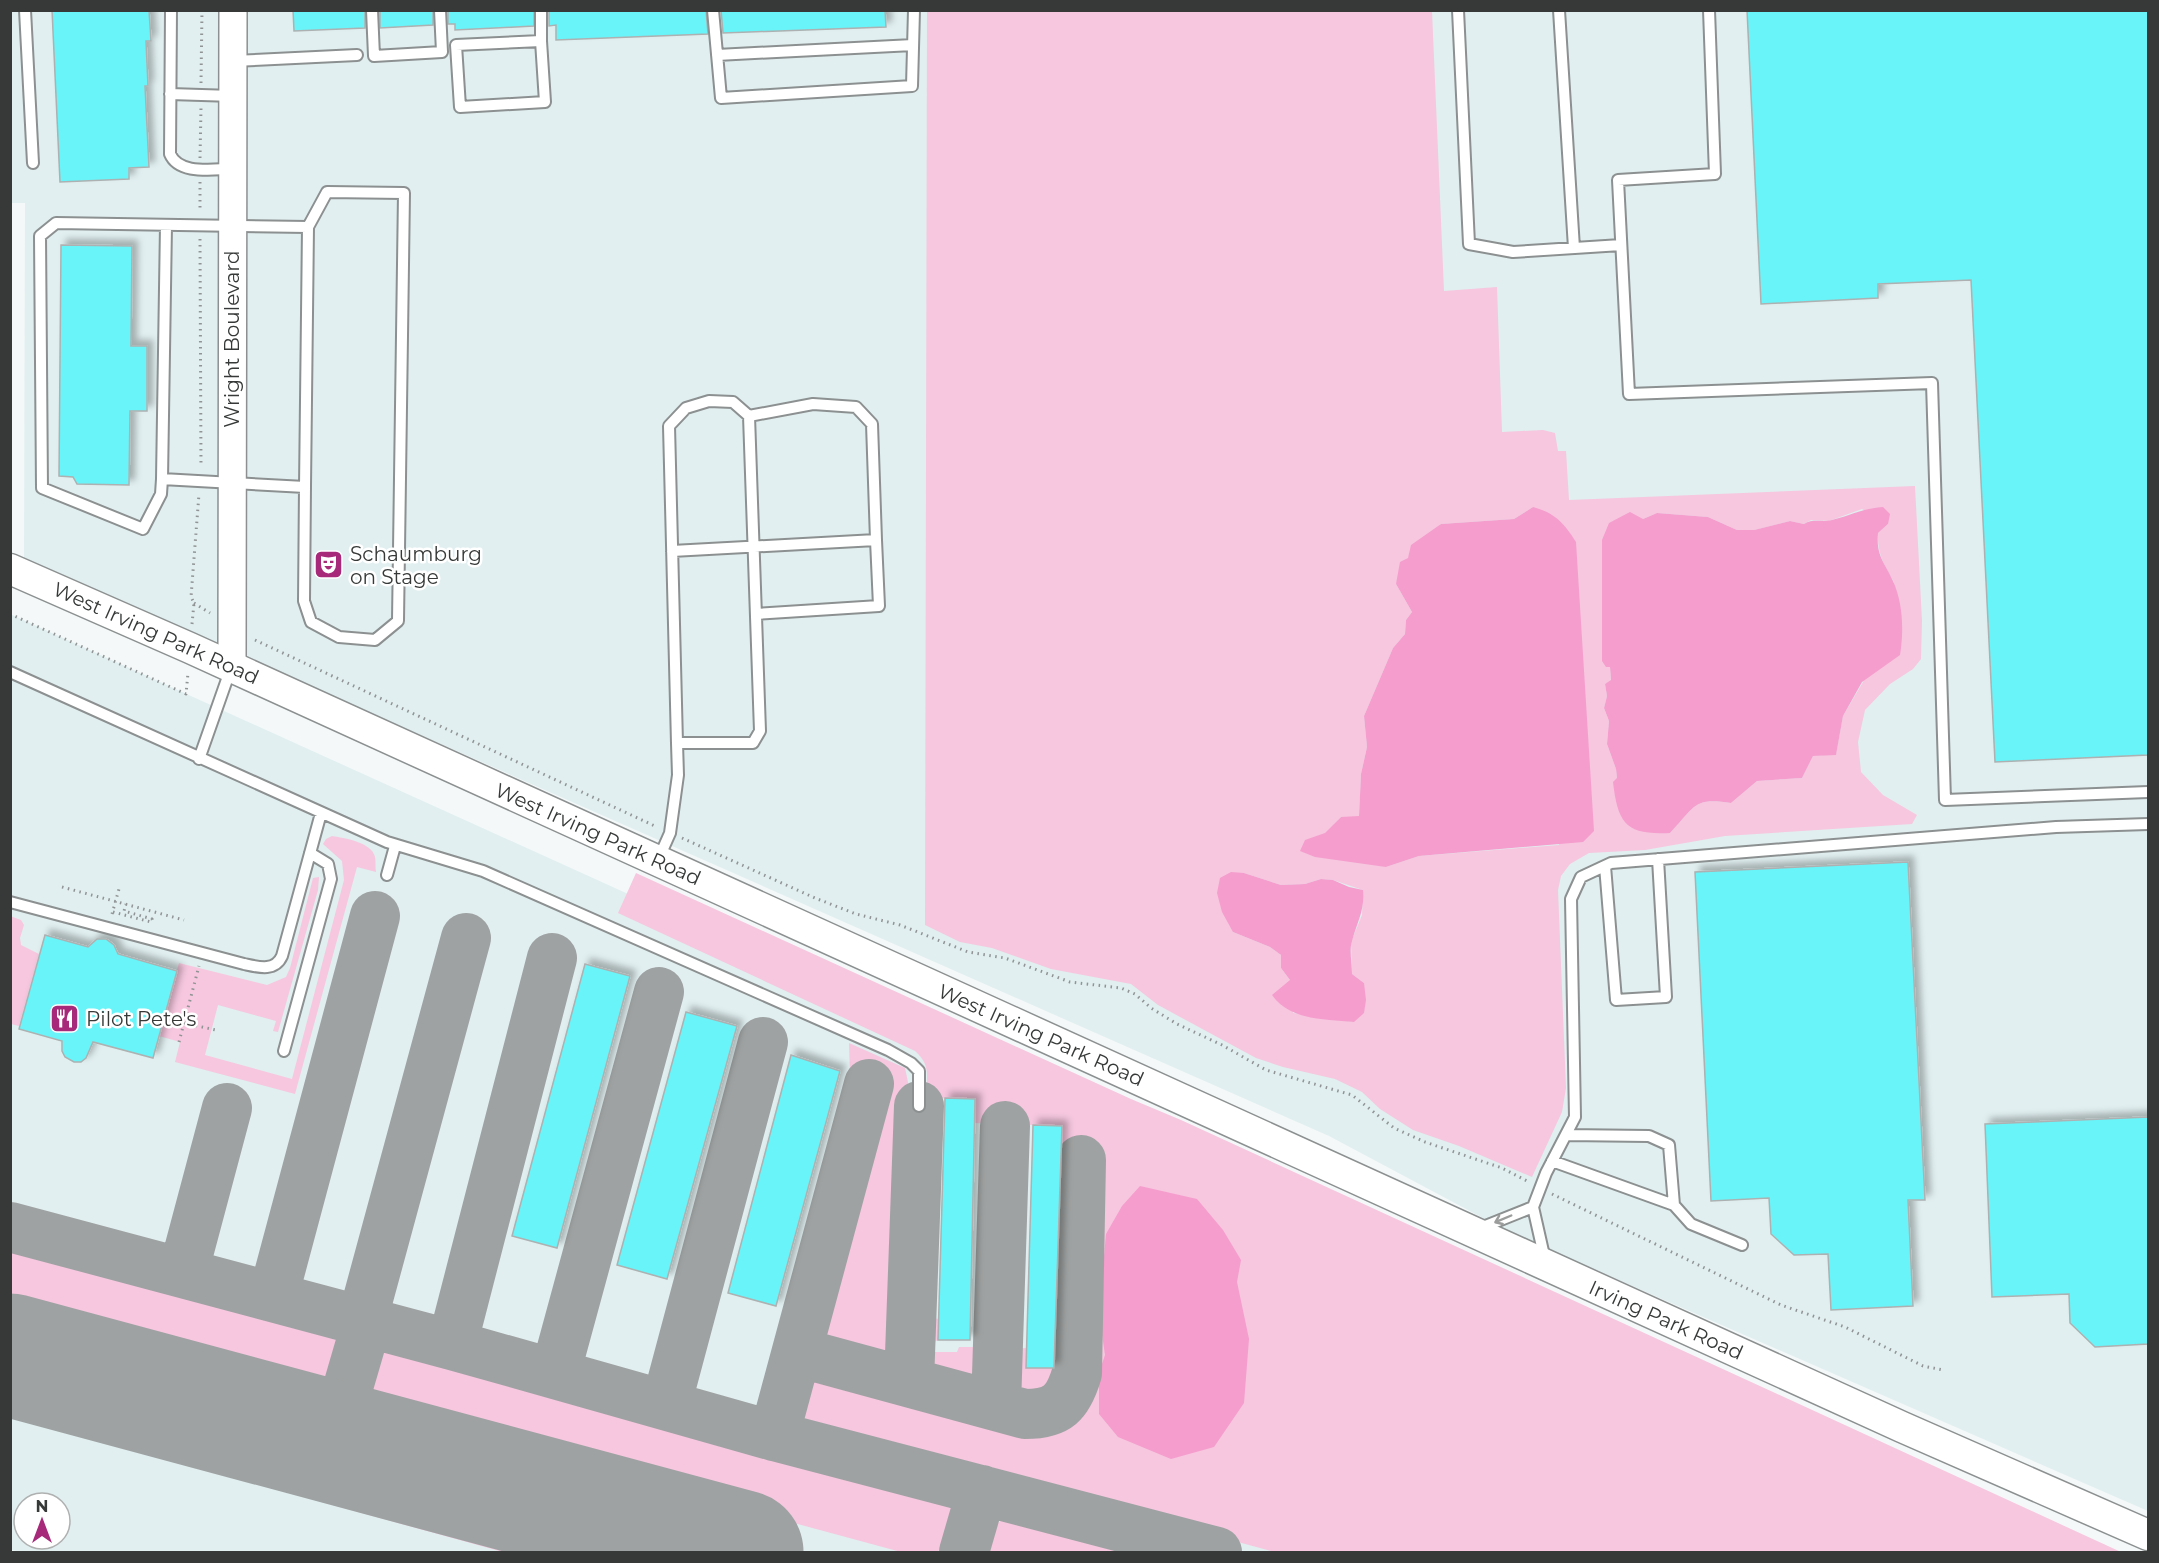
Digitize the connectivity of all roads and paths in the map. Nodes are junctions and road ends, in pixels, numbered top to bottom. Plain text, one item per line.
1 (25, 10) edge
2 (171, 10) edge
3 (202, 10) edge
4 (233, 10) edge
5 (372, 10) edge
6 (440, 10) edge
7 (541, 10) edge
8 (713, 10) edge
9 (914, 10) edge
10 (1458, 10) edge
11 (1559, 10) edge
12 (1709, 10) edge
13 (541, 41) junction
14 (913, 45) junction
15 (357, 55) dead end
16 (717, 55) junction
17 (233, 61) junction
18 (170, 94) junction
19 (201, 95) junction
20 (233, 96) junction
21 (33, 163) dead end
22 (200, 169) junction
23 (232, 169) junction
24 (165, 225) junction
25 (200, 226) junction
26 (232, 226) junction
27 (308, 227) junction
28 (1621, 245) junction
29 (1574, 248) junction
30 (749, 416) junction
31 (162, 479) junction
32 (200, 481) junction
33 (232, 482) junction
34 (305, 487) junction
35 (876, 540) junction
36 (754, 547) junction
37 (672, 551) junction
38 (10, 570) edge
39 (194, 603) dead end
40 (10, 614) edge
41 (756, 614) junction
42 (262, 644) dead end
43 (232, 667) junction
44 (10, 672) edge
45 (186, 694) dead end
46 (677, 743) junction
47 (199, 759) junction
48 (2148, 792) edge
49 (321, 813) junction
50 (2148, 824) edge
51 (670, 833) junction
52 (395, 846) junction
53 (310, 853) junction
54 (1658, 859) junction
55 (658, 861) junction
56 (1605, 866) junction
57 (387, 875) dead end
58 (62, 887) dead end
59 (119, 889) dead end
60 (116, 901) junction
61 (10, 902) edge
62 (126, 904) junction
63 (184, 920) dead end
64 (199, 966) dead end
65 (184, 1023) junction
66 (216, 1030) dead end
67 (179, 1042) dead end
68 (284, 1051) dead end
69 (1185, 1100) joint
70 (919, 1106) dead end
71 (1566, 1135) junction
72 (1552, 1161) junction
73 (1540, 1188) junction
74 (1674, 1205) junction
75 (1533, 1206) junction
76 (1473, 1232) junction
77 (1742, 1245) dead end
78 (1546, 1266) junction
79 (1943, 1370) dead end
80 (2148, 1535) edge

1 - 21 lane
2 - 18 lane
3 - 19 path
4 - 17 street, Wright Boulevard
5 - 6 lane
7 - 13 lane
8 - 16 lane
9 - 14 lane
10 - 29 lane
11 - 29 lane
12 - 28 lane
13 - 13 lane
14 - 16 lane
14 - 16 lane
15 - 17 lane
17 - 20 street, Wright Boulevard
18 - 19 lane
18 - 22 lane
19 - 20 lane
19 - 22 path
20 - 23 street, Wright Boulevard
22 - 23 lane
22 - 25 path
23 - 26 street, Wright Boulevard
24 - 25 lane
24 - 31 lane
24 - 31 lane
25 - 26 lane
25 - 32 path
26 - 27 lane
26 - 33 street, Wright Boulevard
27 - 34 lane
27 - 34 lane
28 - 29 lane
28 - 48 lane
30 - 35 lane
30 - 36 lane
30 - 37 lane
31 - 32 lane
32 - 33 lane
32 - 39 path
33 - 34 lane
33 - 43 street, Wright Boulevard
35 - 36 lane
35 - 41 lane
36 - 37 lane
36 - 41 lane
37 - 46 lane
38 - 43 main road, West Irving Park Road
40 - 45 path
41 - 46 lane
42 - 51 path
43 - 47 lane
43 - 55 main road, West Irving Park Road
44 - 47 lane
46 - 51 lane
47 - 49 lane
49 - 52 lane
49 - 53 lane
50 - 54 lane
51 - 55 lane
51 - 73 path
52 - 57 lane
52 - 70 lane
53 - 61 lane
53 - 68 lane
54 - 56 lane
54 - 56 lane
55 - 69 main road, West Irving Park Road
56 - 71 lane
58 - 60 path
59 - 60 path
60 - 62 path
60 - 62 path
62 - 63 path
64 - 65 path
65 - 66 path
65 - 67 path
69 - 76 main road, Irving Park Road
71 - 72 lane
71 - 74 lane
72 - 73 lane
72 - 74 lane
73 - 75 lane
73 - 79 path
74 - 77 lane
75 -> 76 lane
75 - 78 lane
76 - 78 main road, Irving Park Road
78 - 80 main road, Irving Park Road

